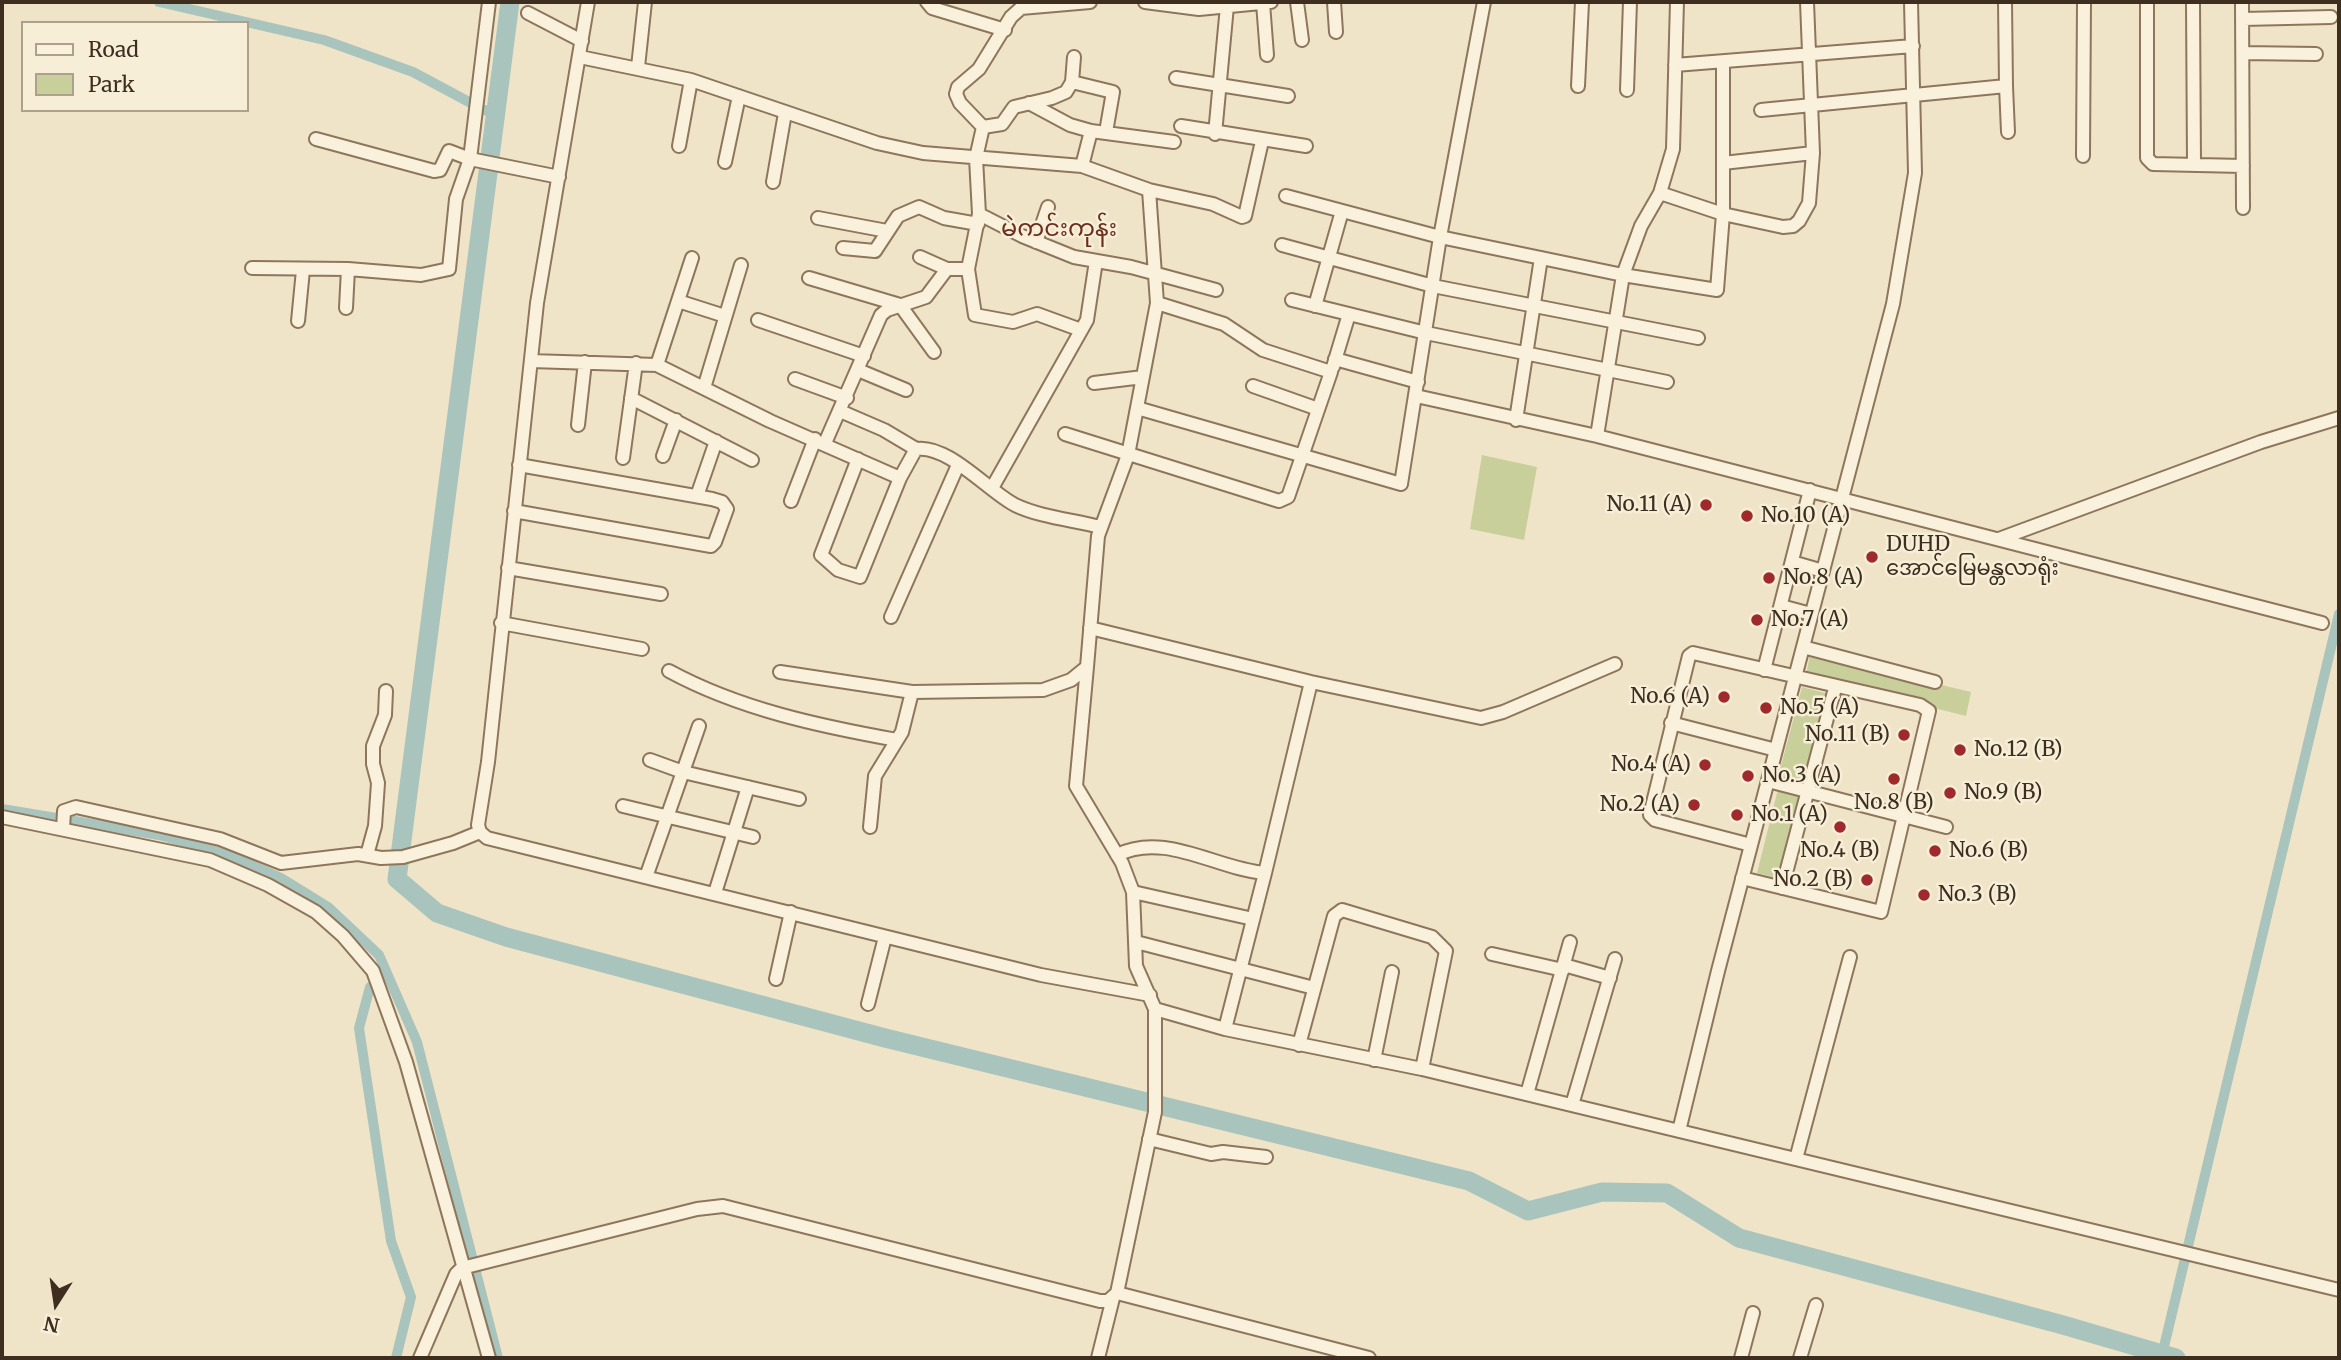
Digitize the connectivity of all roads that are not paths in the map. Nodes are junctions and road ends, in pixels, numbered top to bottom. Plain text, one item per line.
1 (489, 2) edge
2 (588, 2) edge
3 (645, 2) edge
4 (927, 2) edge
5 (1058, 2) edge
6 (1090, 2) edge
7 (1145, 2) edge
8 (1271, 2) edge
9 (1297, 2) edge
10 (1334, 2) edge
11 (1484, 2) edge
12 (1582, 2) edge
13 (1630, 2) edge
14 (1676, 2) edge
15 (1807, 2) edge
16 (1911, 2) edge
17 (2005, 2) edge
18 (2084, 2) edge
19 (2147, 2) edge
20 (2193, 2) edge
21 (2242, 2) edge
22 (1263, 3) edge
23 (1020, 5) edge
24 (1227, 6) junction
25 (528, 13) dead end
26 (2330, 17) dead end
27 (2242, 19) junction
28 (1336, 32) dead end
29 (1001, 36) junction
30 (1302, 40) dead end
31 (582, 41) junction
32 (1913, 46) junction
33 (2243, 53) junction
34 (2316, 54) dead end
35 (1267, 55) dead end
36 (1809, 56) junction
37 (580, 57) junction
38 (1074, 57) dead end
39 (1723, 62) junction
40 (1675, 65) junction
41 (638, 67) junction
42 (1176, 78) dead end
43 (691, 80) junction
44 (1072, 82) junction
45 (1219, 85) junction
46 (1578, 86) dead end
47 (2006, 86) junction
48 (1627, 90) dead end
49 (739, 96) junction
50 (1289, 96) dead end
51 (1915, 96) junction
52 (1029, 103) junction
53 (1810, 105) junction
54 (1761, 110) dead end
55 (785, 113) junction
56 (1181, 126) dead end
57 (983, 127) junction
58 (1091, 131) junction
59 (1106, 132) junction
60 (2008, 132) dead end
61 (1215, 134) junction
62 (316, 139) dead end
63 (1262, 141) junction
64 (1174, 142) dead end
65 (679, 146) dead end
66 (1306, 146) dead end
67 (1813, 153) junction
68 (2083, 156) dead end
69 (976, 158) junction
70 (470, 159) junction
71 (725, 162) dead end
72 (1723, 163) junction
73 (2194, 164) junction
74 (1082, 166) junction
75 (2243, 166) junction
76 (559, 177) junction
77 (773, 182) dead end
78 (1149, 190) junction
79 (1660, 193) junction
80 (1286, 196) dead end
81 (1048, 207) dead end
82 (2243, 208) dead end
83 (1342, 211) junction
84 (1723, 214) junction
85 (818, 218) dead end
86 (979, 219) junction
87 (887, 231) junction
88 (1440, 237) junction
89 (1036, 242) junction
90 (1282, 244) dead end
91 (843, 248) dead end
92 (920, 257) dead end
93 (1329, 257) junction
94 (692, 258) dead end
95 (1541, 258) junction
96 (1096, 261) junction
97 (741, 265) dead end
98 (252, 268) dead end
99 (348, 269) junction
100 (947, 269) junction
101 (968, 269) junction
102 (303, 270) junction
103 (1154, 273) junction
104 (1623, 275) junction
105 (809, 278) dead end
106 (1433, 286) junction
107 (1216, 290) dead end
108 (1292, 300) dead end
109 (678, 301) junction
110 (1157, 303) junction
111 (900, 305) junction
112 (1315, 306) junction
113 (1533, 306) junction
114 (346, 308) dead end
115 (1349, 314) junction
116 (726, 316) junction
117 (758, 320) dead end
118 (298, 321) dead end
119 (1616, 322) junction
120 (1081, 330) junction
121 (1426, 332) junction
122 (1698, 338) dead end
123 (934, 352) dead end
124 (1527, 352) junction
125 (864, 356) junction
126 (531, 361) junction
127 (585, 362) junction
128 (635, 363) junction
129 (657, 365) junction
130 (1333, 366) junction
131 (1608, 368) junction
132 (858, 370) junction
133 (1143, 377) junction
134 (795, 379) dead end
135 (1667, 382) dead end
136 (1094, 383) dead end
137 (1253, 386) dead end
138 (704, 388) junction
139 (1417, 389) junction
140 (906, 390) dead end
141 (631, 398) junction
142 (846, 398) junction
143 (1137, 408) junction
144 (1318, 409) junction
145 (840, 411) junction
146 (2339, 418) edge
147 (676, 420) junction
148 (1516, 420) junction
149 (578, 425) dead end
150 (1065, 434) dead end
151 (1597, 436) junction
152 (716, 441) junction
153 (820, 441) junction
154 (916, 449) junction
155 (1128, 455) junction
156 (663, 456) dead end
157 (1302, 457) junction
158 (623, 458) dead end
159 (858, 459) junction
160 (752, 460) dead end
161 (519, 465) junction
162 (958, 465) junction
163 (900, 478) junction
164 (992, 488) junction
165 (1810, 490) junction
166 (697, 496) junction
167 (1842, 498) junction
168 (791, 501) dead end
169 (514, 511) junction
170 (1100, 527) junction
171 (1999, 539) junction
172 (1792, 562) junction
173 (508, 568) junction
174 (1823, 571) junction
175 (661, 594) dead end
176 (1781, 606) junction
177 (1811, 614) junction
178 (891, 617) dead end
179 (501, 623) junction
180 (2322, 623) dead end
181 (1090, 628) junction
182 (1803, 647) junction
183 (642, 649) dead end
184 (1615, 664) dead end
185 (1087, 667) junction
186 (1765, 670) junction
187 (669, 671) dead end
188 (780, 672) dead end
189 (1795, 678) junction
190 (1311, 682) junction
191 (1935, 682) dead end
192 (1835, 688) junction
193 (386, 691) dead end
194 (912, 692) junction
195 (1671, 723) junction
196 (699, 726) dead end
197 (897, 740) junction
198 (1776, 750) junction
199 (650, 760) dead end
200 (683, 772) junction
201 (1768, 781) junction
202 (748, 787) junction
203 (1809, 791) junction
204 (799, 799) dead end
205 (623, 806) dead end
206 (667, 816) junction
207 (2, 817) edge
208 (1904, 817) junction
209 (870, 827) dead end
210 (1946, 827) dead end
211 (62, 828) junction
212 (480, 832) junction
213 (733, 832) junction
214 (753, 836) dead end
215 (1751, 845) junction
216 (367, 855) junction
217 (1117, 855) junction
218 (1265, 873) junction
219 (646, 877) junction
220 (1742, 878) junction
221 (1782, 888) junction
222 (1133, 892) junction
223 (715, 893) junction
224 (791, 912) junction
225 (1253, 919) junction
226 (885, 937) junction
227 (1136, 942) junction
228 (1570, 943) dead end
229 (1492, 954) dead end
230 (1850, 957) dead end
231 (1615, 959) dead end
232 (1240, 968) junction
233 (1564, 968) junction
234 (1392, 972) dead end
235 (1610, 978) junction
236 (776, 979) dead end
237 (1314, 989) junction
238 (1150, 995) junction
239 (868, 1004) dead end
240 (1155, 1009) junction
241 (1224, 1029) junction
242 (1299, 1045) junction
243 (1374, 1060) junction
244 (1422, 1069) junction
245 (1527, 1094) junction
246 (1572, 1105) junction
247 (1679, 1131) junction
248 (1149, 1139) junction
249 (1266, 1157) dead end
250 (1796, 1159) junction
251 (469, 1265) junction
252 (2339, 1290) edge
253 (1115, 1296) junction
254 (1816, 1305) dead end
255 (1754, 1313) dead end
256 (420, 1358) edge
257 (489, 1358) edge
258 (1098, 1358) edge
259 (1369, 1358) edge
260 (1741, 1358) edge
261 (1800, 1358) edge

1 - 70 street
2 - 31 street
3 - 41 street
4 - 29 street
5 - 6 street
5 - 23 street
7 - 24 street
8 - 22 street
9 - 30 street
10 - 28 street
11 - 88 street
12 - 46 street
13 - 48 street
14 - 40 street
15 - 36 street
16 - 32 street
17 - 47 street
18 - 68 street
19 - 73 street
20 - 73 street
21 - 27 street
22 - 24 street
22 - 35 street
23 - 29 street
24 - 45 street
25 - 31 street
26 - 27 street
27 - 33 street
29 - 57 street
31 - 37 street
32 - 36 street
32 - 51 street
33 - 34 street
33 - 75 street
36 - 39 street
36 - 53 street
37 - 41 street
37 - 76 street
38 - 44 street
39 - 40 street
39 - 72 street
40 - 79 street
41 - 43 street
42 - 45 street
43 - 49 street
43 - 65 street
44 - 52 street
44 - 59 street
45 - 50 street
45 - 61 street
47 - 51 street
47 - 60 street
49 - 55 street
49 - 71 street
51 - 53 street
51 - 167 street
52 - 57 street
52 - 58 street
53 - 54 street
53 - 67 street
55 - 69 street
55 - 77 street
56 - 61 street
57 - 69 street
58 - 59 street
58 - 74 street
59 - 64 street
61 - 63 street
62 - 70 street
63 - 66 street
63 - 78 street
67 - 72 street
67 - 84 street
69 - 74 street
69 - 86 street
70 - 76 street
70 - 99 street
72 - 84 street
73 - 75 street
74 - 78 street
75 - 82 street
76 - 126 street
78 - 103 street
79 - 84 street
79 - 104 street
80 - 83 street
81 - 89 street
83 - 88 street
83 - 93 street
84 - 104 street
85 - 87 street
86 - 87 street
86 - 89 street
86 - 101 street
87 - 91 street
88 - 95 street
88 - 106 street
89 - 96 street
90 - 93 street
92 - 100 street
93 - 106 street
93 - 112 street
94 - 109 street
95 - 104 street
95 - 113 street
96 - 103 street
96 - 120 street
97 - 116 street
98 - 102 street
99 - 102 street
99 - 114 street
100 - 101 street
100 - 111 street
101 - 120 street
102 - 118 street
103 - 107 street
103 - 110 street
104 - 119 street
105 - 111 street
106 - 113 street
106 - 121 street
108 - 112 street
109 - 116 street
109 - 129 street
110 - 130 street
110 - 133 street
111 - 123 street
111 - 125 street
112 - 115 street
113 - 119 street
113 - 124 street
115 - 121 street
115 - 130 street
116 - 138 street
117 - 125 street
119 - 122 street
119 - 131 street
120 - 164 street
121 - 124 street
121 - 139 street
124 - 131 street
124 - 148 street
125 - 132 street
126 - 127 street
126 - 161 street
127 - 128 street
127 - 149 street
128 - 129 street
128 - 141 street
129 - 138 street
130 - 139 street
130 - 144 street
131 - 135 street
131 - 151 street
132 - 140 street
132 - 142 street
133 - 136 street
133 - 143 street
134 - 142 street
137 - 144 street
138 - 153 street
139 - 148 street
139 - 157 street
141 - 147 street
141 - 158 street
142 - 145 street
143 - 155 street
143 - 157 street
144 - 157 street
145 - 153 street
145 - 154 street
146 - 171 street
147 - 152 street
147 - 156 street
148 - 151 street
150 - 155 street
151 - 165 street
152 - 160 street
152 - 166 street
153 - 159 street
153 - 168 street
154 - 162 street
154 - 163 street
155 - 157 street
155 - 170 street
159 - 163 street
159 - 163 street
161 - 166 street
161 - 169 street
162 - 164 street
162 - 178 street
164 - 170 street
165 - 167 street
165 - 172 street
166 - 169 street
167 - 171 street
167 - 174 street
169 - 173 street
170 - 181 street
171 - 180 street
172 - 174 street
172 - 176 street
173 - 175 street
173 - 179 street
174 - 177 street
176 - 177 street
176 - 186 street
177 - 182 street
179 - 183 street
179 - 212 street
181 - 185 street
181 - 190 street
182 - 189 street
182 - 191 street
184 - 190 street
185 - 194 street
185 - 217 street
186 - 189 street
186 - 195 street
187 - 197 street
188 - 194 street
189 - 192 street
189 - 198 street
190 - 218 street
192 - 203 street
192 - 208 street
193 - 216 street
194 - 197 street
195 - 198 street
195 - 215 street
196 - 200 street
197 - 209 street
198 - 201 street
199 - 200 street
200 - 202 street
200 - 206 street
201 - 203 street
201 - 215 street
202 - 204 street
202 - 213 street
203 - 208 street
203 - 221 street
205 - 206 street
206 - 213 street
206 - 219 street
207 - 211 street
208 - 210 street
208 - 221 street
211 - 216 street
211 - 251 street
212 - 216 street
212 - 219 street
213 - 214 street
213 - 223 street
215 - 220 street
217 - 218 street
217 - 222 street
218 - 225 street
219 - 223 street
220 - 221 street
220 - 247 street
222 - 225 street
222 - 227 street
223 - 224 street
224 - 226 street
224 - 236 street
225 - 232 street
226 - 238 street
226 - 239 street
227 - 232 street
227 - 238 street
228 - 233 street
229 - 233 street
230 - 250 street
231 - 235 street
232 - 237 street
232 - 241 street
233 - 235 street
233 - 245 street
234 - 243 street
235 - 246 street
237 - 242 street
237 - 244 street
238 - 240 street
240 - 241 street
240 - 248 street
241 - 242 street
242 - 243 street
243 - 244 street
244 - 245 street
245 - 246 street
246 - 247 street
247 - 250 street
248 - 249 street
248 - 253 street
250 - 252 street
251 - 253 street
251 - 256 street
251 - 257 street
253 - 258 street
253 - 259 street
254 - 261 street
255 - 260 street

